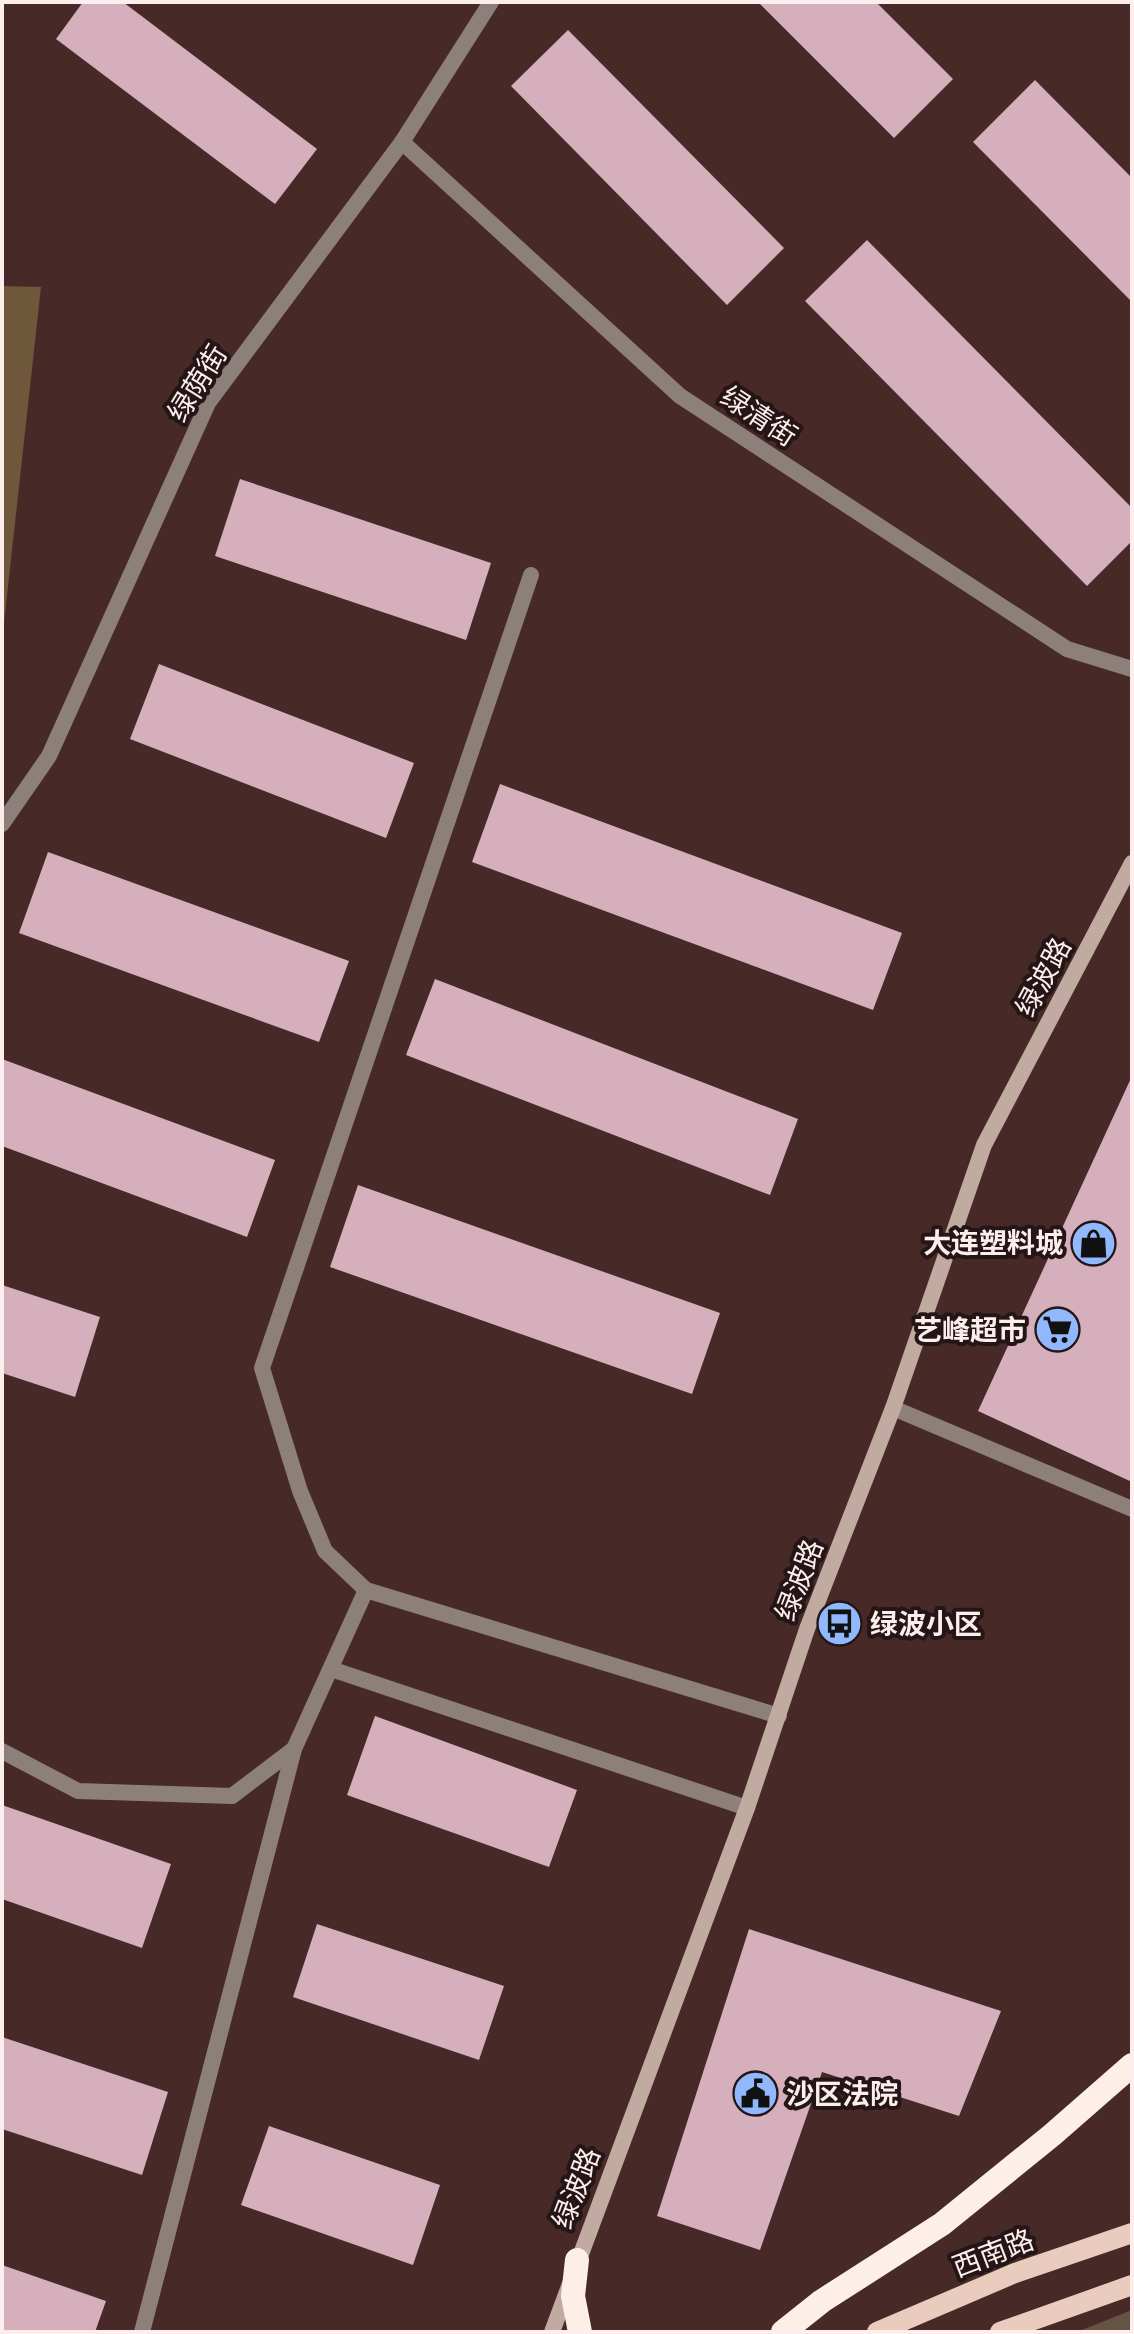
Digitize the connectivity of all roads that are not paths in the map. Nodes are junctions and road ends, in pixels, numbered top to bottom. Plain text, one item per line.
1 (491, 2) edge
2 (402, 142) junction
3 (531, 575) dead end
4 (1132, 669) edge
5 (2, 824) edge
6 (1132, 863) edge
7 (893, 1408) junction
8 (1132, 1509) edge
9 (366, 1590) junction
10 (331, 1669) junction
11 (779, 1716) junction
12 (294, 1749) junction
13 (2, 1751) edge
14 (747, 1808) junction
15 (1132, 2065) edge
16 (1132, 2233) edge
17 (577, 2260) junction
18 (1132, 2285) edge
19 (142, 2332) edge
20 (552, 2332) edge
21 (580, 2332) edge
22 (783, 2332) edge
23 (877, 2332) edge
24 (1000, 2332) edge

1 - 2 street, 绿荫街
2 - 4 street, 绿清街
2 - 5 street, 绿荫街
3 - 9 street
6 - 7 street, 绿波路
7 - 8 street
7 - 11 street, 绿波路
9 - 10 street
9 - 11 street
10 - 12 street
10 - 14 street
11 - 14 street, 绿波路
12 - 13 street
12 - 19 street
14 - 17 street, 绿波路
15 - 22 highway
16 - 23 main road, 西南路
17 - 20 street, 绿波路
17 - 21 highway
18 - 24 main road

